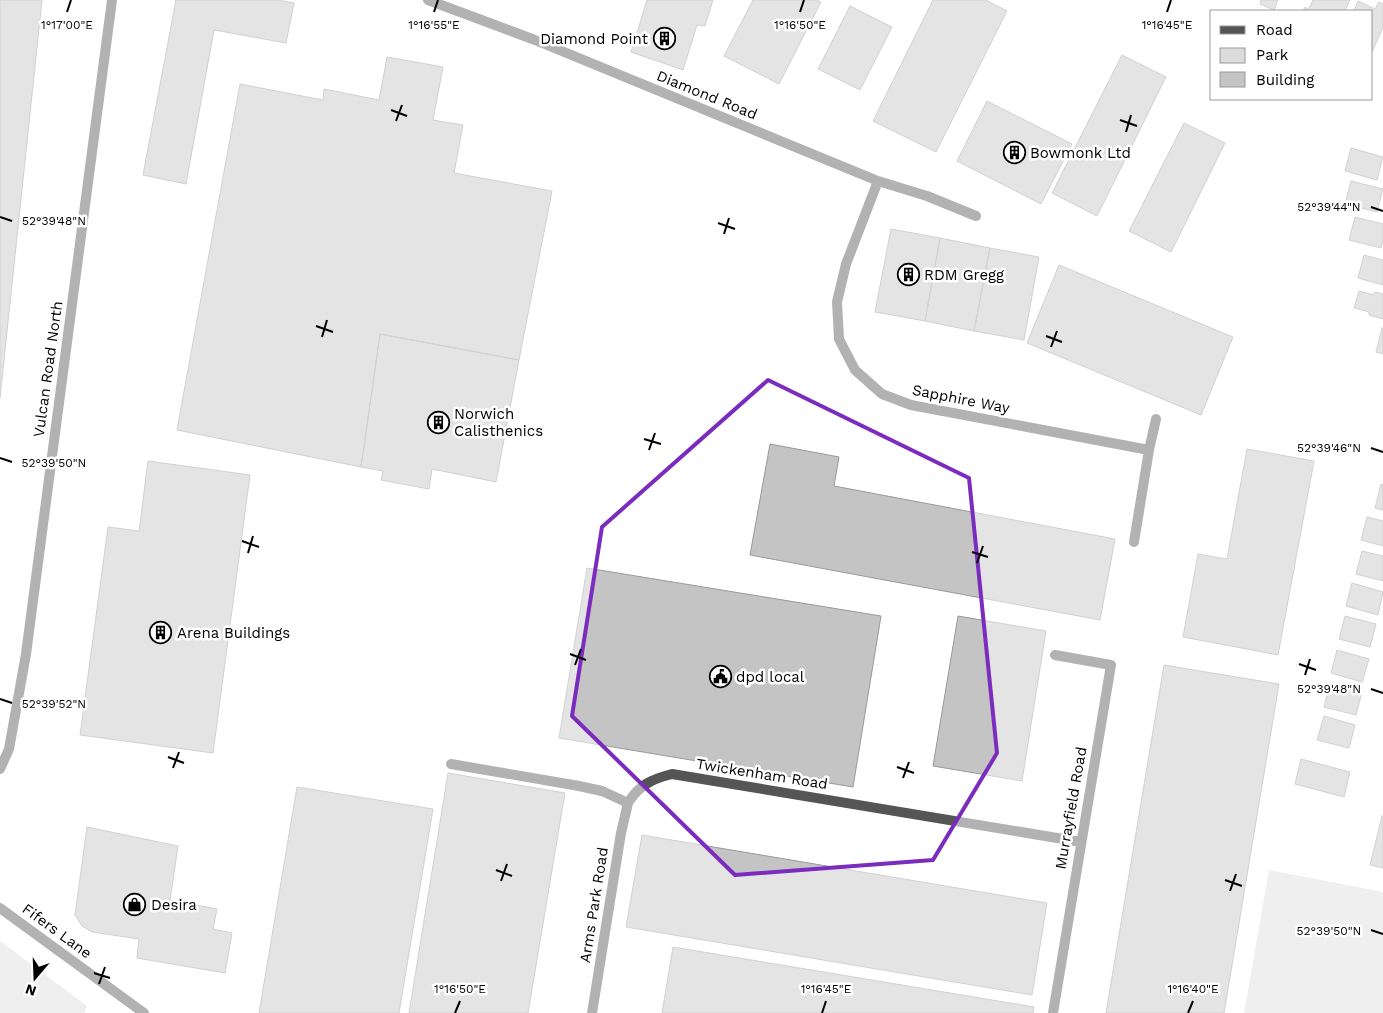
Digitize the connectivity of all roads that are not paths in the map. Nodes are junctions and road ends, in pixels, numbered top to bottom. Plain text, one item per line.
1 (112, 0) edge
2 (428, 0) edge
3 (878, 181) junction
4 (976, 216) dead end
5 (1156, 419) dead end
6 (1149, 450) junction
7 (1134, 542) dead end
8 (1054, 655) dead end
9 (451, 764) dead end
10 (0, 769) edge
11 (628, 802) junction
12 (1081, 842) junction
13 (0, 908) edge
14 (144, 1013) edge
15 (592, 1013) edge
16 (1053, 1013) edge

1 - 10 street, Vulcan Road North
2 - 3 street, Diamond Road
3 - 4 street, Diamond Road
3 - 6 street, Sapphire Way
5 - 6 street
6 - 7 street
8 - 12 street, Murrayfield Road
9 - 11 street
11 - 12 street, Twickenham Road
11 - 15 street, Arms Park Road
12 - 16 street, Murrayfield Road
13 - 14 street, Fifers Lane

